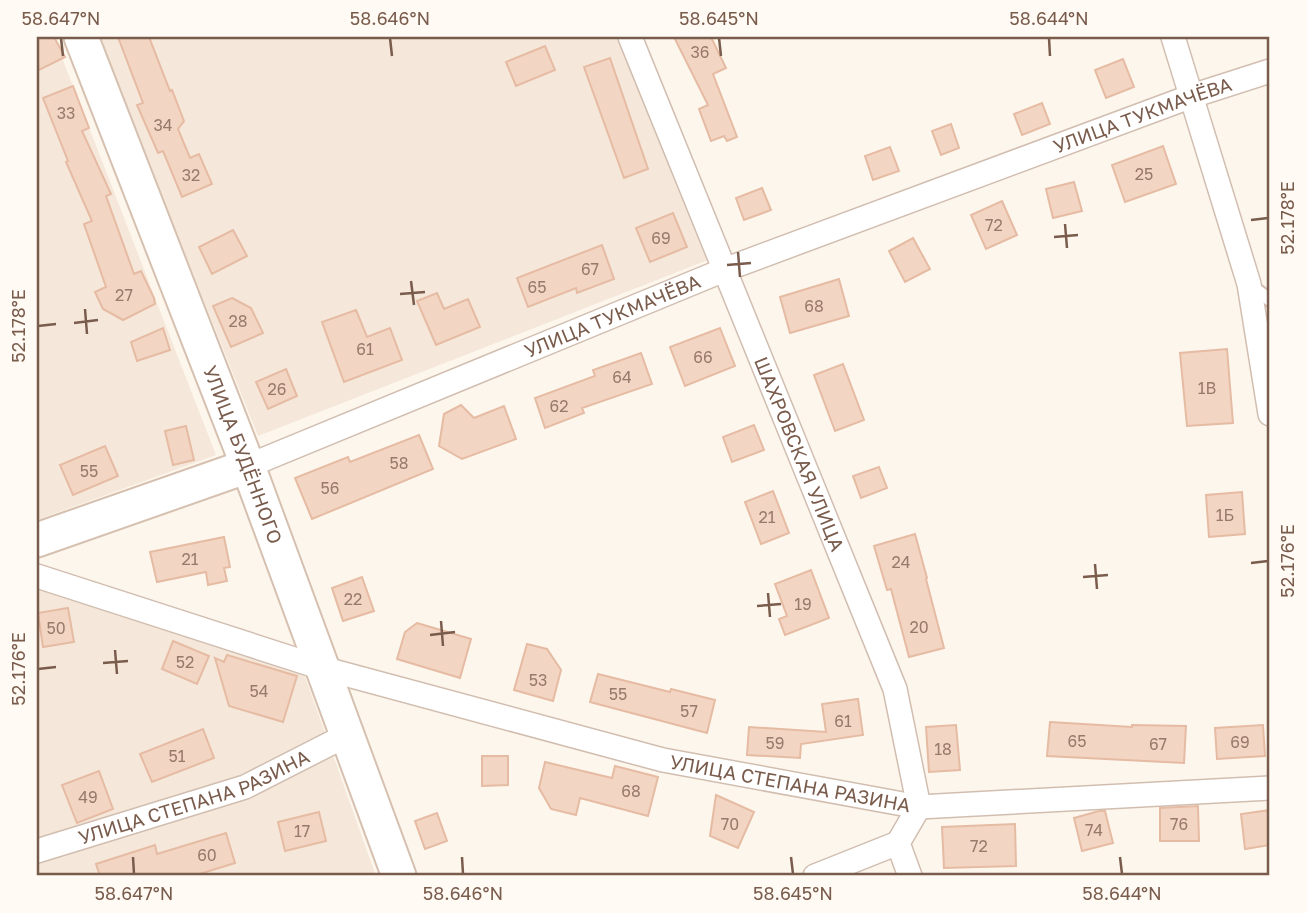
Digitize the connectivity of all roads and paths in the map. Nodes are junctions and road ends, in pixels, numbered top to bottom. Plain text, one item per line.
1 (81, 37) edge
2 (630, 37) edge
3 (1173, 37) edge
4 (1270, 71) edge
5 (1192, 96) junction
6 (724, 270) junction
7 (1249, 284) junction
8 (1270, 300) edge
9 (1270, 414) edge
10 (248, 466) junction
11 (37, 540) edge
12 (37, 576) edge
13 (322, 668) junction
14 (347, 735) junction
15 (1270, 789) edge
16 (919, 807) junction
17 (898, 843) junction
18 (37, 851) edge
19 (399, 876) edge
20 (815, 876) edge
21 (910, 876) edge

1 - 10 street, УЛИЦА БУДЁННОГО
2 - 6 street, ШАХРОВСКАЯ УЛИЦА
3 - 5 street
4 - 5 street, УЛИЦА ТУКМАЧЁВА
5 - 6 street, УЛИЦА ТУКМАЧЁВА
5 - 7 street
6 - 10 street, УЛИЦА ТУКМАЧЁВА
6 - 16 street, ШАХРОВСКАЯ УЛИЦА
7 - 8 lane
7 - 9 street
10 - 11 street, УЛИЦА ТУКМАЧЁВА
10 - 13 street, УЛИЦА БУДЁННОГО
12 - 13 street
13 - 14 street, УЛИЦА БУДЁННОГО
13 - 16 street, УЛИЦА СТЕПАНА РАЗИНА
14 - 18 street, УЛИЦА СТЕПАНА РАЗИНА
14 - 19 street, УЛИЦА БУДЁННОГО
15 - 16 street, УЛИЦА СТЕПАНА РАЗИНА
16 - 17 street
17 - 20 street
17 - 21 street

